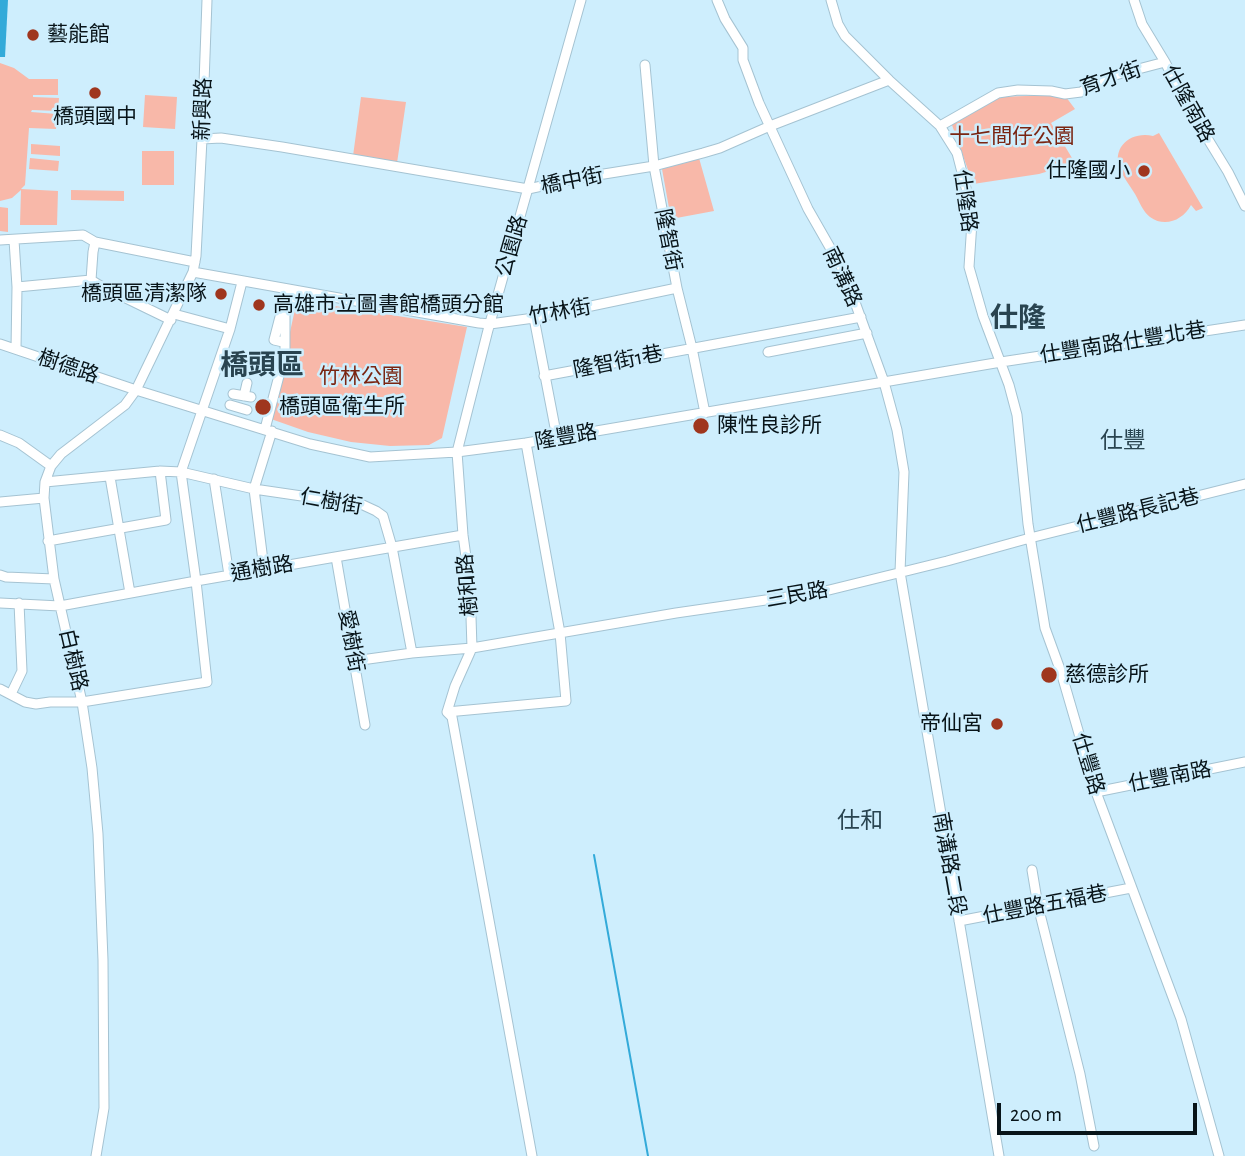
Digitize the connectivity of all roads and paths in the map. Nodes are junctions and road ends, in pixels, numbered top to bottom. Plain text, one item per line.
1 (207, 0) edge
2 (581, 0) edge
3 (717, 0) edge
4 (831, 0) edge
5 (1134, 0) edge
6 (1165, 62) junction
7 (645, 65) dead end
8 (888, 80) junction
9 (940, 126) junction
10 (770, 127) junction
11 (202, 139) junction
12 (654, 166) junction
13 (528, 189) junction
14 (1245, 206) edge
15 (198, 218) joint
16 (0, 240) edge
17 (14, 240) junction
18 (95, 242) junction
19 (194, 267) junction
20 (91, 279) junction
21 (242, 282) junction
22 (17, 287) junction
23 (677, 288) junction
24 (292, 291) junction
25 (283, 314) junction
26 (172, 317) junction
27 (534, 317) junction
28 (861, 317) junction
29 (490, 324) junction
30 (1245, 325) edge
31 (230, 329) junction
32 (867, 333) junction
33 (283, 342) dead end
34 (0, 344) edge
35 (692, 348) junction
36 (16, 349) junction
37 (768, 352) dead end
38 (1000, 362) junction
39 (544, 376) junction
40 (884, 382) junction
41 (247, 383) dead end
42 (135, 390) junction
43 (233, 394) dead end
44 (230, 405) dead end
45 (203, 410) junction
46 (247, 410) dead end
47 (705, 413) junction
48 (268, 430) junction
49 (0, 435) edge
50 (557, 438) junction
51 (526, 443) junction
52 (457, 452) junction
53 (51, 466) junction
54 (160, 471) junction
55 (181, 472) junction
56 (110, 477) junction
57 (214, 479) junction
58 (45, 482) junction
59 (1245, 484) edge
60 (254, 489) junction
61 (44, 498) junction
62 (0, 502) edge
63 (119, 528) junction
64 (463, 535) junction
65 (1030, 538) junction
66 (48, 541) junction
67 (392, 547) junction
68 (336, 557) junction
69 (264, 569) junction
70 (900, 572) junction
71 (0, 575) edge
72 (229, 575) junction
73 (54, 579) junction
74 (196, 581) junction
75 (130, 593) junction
76 (0, 603) edge
77 (19, 603) junction
78 (60, 606) junction
79 (560, 633) junction
80 (472, 648) junction
81 (412, 653) junction
82 (354, 661) junction
83 (0, 689) edge
84 (11, 694) junction
85 (82, 702) junction
86 (447, 712) junction
87 (365, 725) dead end
88 (1245, 762) edge
89 (1096, 792) junction
90 (1032, 870) dead end
91 (1131, 888) junction
92 (1038, 906) junction
93 (959, 922) junction
94 (1094, 1146) dead end
95 (96, 1156) edge
96 (532, 1156) edge
97 (999, 1156) edge
98 (1219, 1156) edge

1 - 11 street, 新興路
2 - 13 street, 公園路
3 - 10 street, 南溝路
4 - 8 street, 仕隆路
5 - 6 street, 仕隆南路
6 - 9 street, 育才街
6 - 14 street, 仕隆南路
7 - 12 street, 隆智街
8 - 9 street, 仕隆路
8 - 10 street, 橋中街
9 - 38 street, 仕隆路
10 - 12 street, 橋中街
10 - 28 street, 南溝路
11 - 13 street, 橋中街
11 - 15 street, 新興路
12 - 13 street, 橋中街
12 - 23 street, 隆智街
13 - 29 street, 公園路
15 - 19 street, 白樹路
16 - 17 street, 竹林街
17 - 18 street, 竹林街
17 - 22 street
18 - 19 street, 竹林街
18 - 20 street
19 - 21 street, 竹林街
19 - 26 street, 白樹路
20 - 22 street
20 - 26 street
21 - 24 street, 竹林街
21 - 31 street
22 - 36 street
23 - 27 street, 竹林街
23 - 35 street, 隆智街
24 - 25 street
24 - 29 street, 竹林街
25 - 33 street
25 - 48 street
26 - 31 street
26 - 42 street, 白樹路
27 - 29 street, 竹林街
27 - 39 street
28 - 32 street, 南溝路
28 - 35 street, 隆智街1巷
29 - 52 street, 公園路
30 - 38 street, 仕豐南路仕豐北巷
31 - 45 street
32 - 37 street
32 - 40 street, 南溝路
34 - 36 street, 樹德路
35 - 39 street, 隆智街1巷
35 - 47 street, 隆智街
36 - 42 street, 樹德路
38 - 40 street, 隆豐路
38 - 65 street, 仕豐路
39 - 50 street
40 - 47 street, 隆豐路
40 - 70 street, 南溝路
41 - 43 street
42 - 45 street, 隆豐路
42 - 53 street, 白樹路
44 - 46 street
45 - 48 street, 隆豐路
45 - 55 street
47 - 50 street, 隆豐路
48 - 52 street, 隆豐路
48 - 60 street
49 - 53 street
50 - 51 street, 隆豐路
51 - 52 street, 隆豐路
51 - 79 street
52 - 64 street, 樹和路
53 - 58 street, 白樹路
54 - 55 street, 仁樹街
54 - 56 street, 仁樹街
54 - 63 street
55 - 57 street, 仁樹街
55 - 74 street
56 - 58 street, 仁樹街
56 - 63 street
57 - 60 street, 仁樹街
57 - 72 street
58 - 61 street, 白樹路
59 - 65 street, 仕豐路長記巷
60 - 67 street, 仁樹街
60 - 69 street
61 - 62 street
61 - 66 street, 白樹路
63 - 66 street
63 - 75 street
64 - 67 street, 通樹路
64 - 80 street, 樹和路
65 - 70 street, 三民路
65 - 89 street, 仕豐路
66 - 73 street, 白樹路
67 - 68 street, 通樹路
67 - 81 street, 仁樹街
68 - 69 street, 通樹路
68 - 82 street, 愛樹街
69 - 72 street, 通樹路
70 - 79 street, 三民路
70 - 93 street, 南溝路二段
71 - 73 street
72 - 74 street, 通樹路
73 - 78 street, 白樹路
74 - 75 street, 通樹路
74 - 85 street
75 - 78 street, 通樹路
76 - 77 street, 通樹路
77 - 78 street, 通樹路
77 - 84 street
78 - 85 street, 白樹路
79 - 80 street, 三民路
79 - 86 street
80 - 81 street, 三民路
80 - 86 street, 樹和路
81 - 82 street, 三民路
82 - 87 street, 愛樹街
83 - 84 street
84 - 85 street
85 - 95 street, 白樹路
86 - 96 street
88 - 89 street, 仕豐南路
89 - 91 street, 仕豐路
90 - 92 street
91 - 92 street, 仕豐路五福巷
91 - 98 street, 仕豐路
92 - 93 street, 仕豐路五福巷
92 - 94 street
93 - 97 street, 南溝路二段

